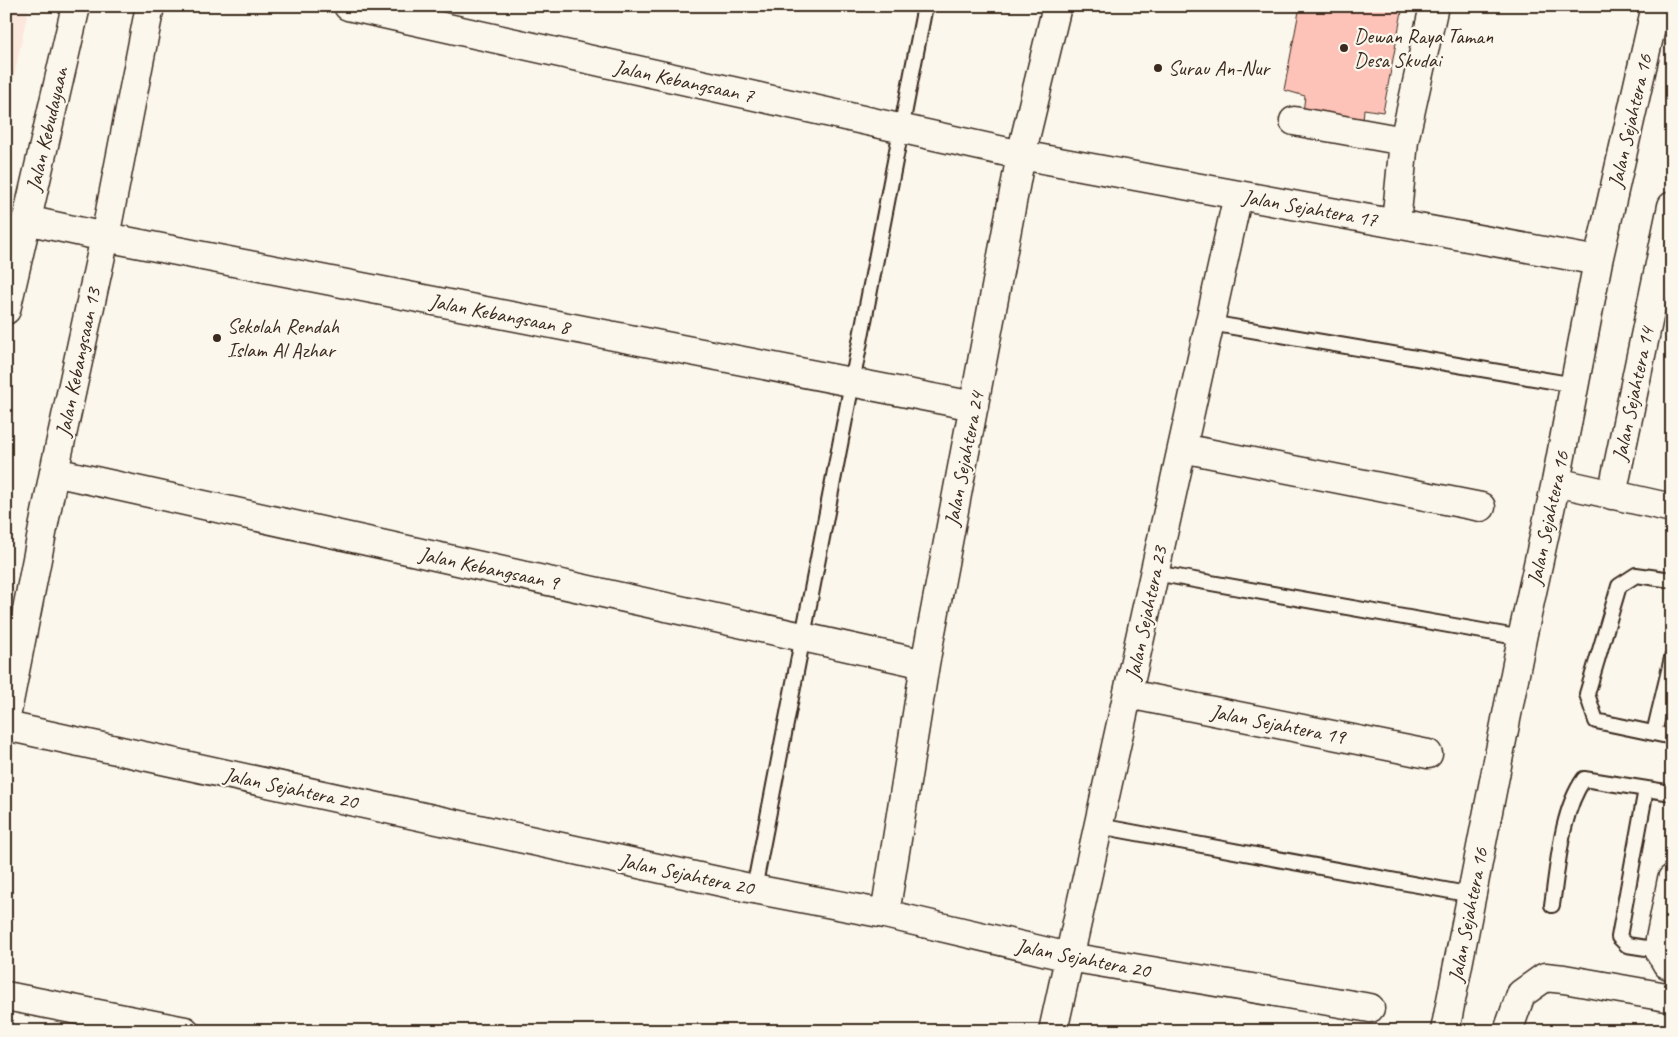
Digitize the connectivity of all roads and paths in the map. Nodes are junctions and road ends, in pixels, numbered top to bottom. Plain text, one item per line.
1 (76, 6) edge
2 (150, 6) edge
3 (348, 6) edge
4 (924, 6) edge
5 (1057, 6) edge
6 (1434, 6) edge
7 (1660, 19) edge
8 (1294, 121) dead end
9 (901, 129) junction
10 (1404, 140) junction
11 (1021, 155) junction
12 (1238, 195) junction
13 (1672, 206) edge
14 (26, 220) junction
15 (1396, 223) junction
16 (105, 237) junction
17 (1598, 261) junction
18 (6, 310) edge
19 (1210, 323) junction
20 (852, 382) junction
21 (1575, 385) junction
22 (974, 406) junction
23 (1182, 448) junction
24 (54, 472) junction
25 (1556, 482) junction
26 (1612, 495) junction
27 (1481, 507) dead end
28 (1672, 508) edge
29 (1155, 572) junction
30 (1672, 580) edge
31 (803, 637) junction
32 (1522, 638) junction
33 (1672, 658) edge
34 (925, 664) junction
35 (1128, 694) junction
36 (6, 717) edge
37 (6, 726) edge
38 (1654, 733) junction
39 (1672, 737) edge
40 (1428, 754) dead end
41 (1646, 789) junction
42 (1672, 793) edge
43 (1098, 826) junction
44 (1672, 879) edge
45 (754, 889) junction
46 (1472, 895) junction
47 (1552, 905) dead end
48 (885, 914) junction
49 (1069, 956) junction
50 (1666, 958) edge
51 (6, 996) edge
52 (1672, 998) edge
53 (1370, 1008) dead end
54 (185, 1031) edge
55 (1053, 1031) edge
56 (1445, 1031) edge
57 (1508, 1031) edge

1 - 14 street, Jalan Kebudayaan
2 - 16 street, Jalan Kebangsaan 13
3 - 9 street, Jalan Kebangsaan 7
4 - 9 lane
5 - 11 street, Jalan Sejahtera 24
6 - 10 street
7 - 17 street, Jalan Sejahtera 16
8 - 10 street
9 - 11 street, Jalan Kebangsaan 7
9 - 20 lane
10 - 15 street
11 - 12 street, Jalan Sejahtera 17
11 - 22 street, Jalan Sejahtera 24
12 - 15 street, Jalan Sejahtera 17
12 - 19 street, Jalan Sejahtera 23
13 - 26 street, Jalan Sejahtera 14
14 - 16 street, Jalan Kebangsaan 8
14 - 18 street, Jalan Kebudayaan
15 - 17 street, Jalan Sejahtera 17
16 - 20 street, Jalan Kebangsaan 8
16 - 24 street, Jalan Kebangsaan 13
17 - 21 street, Jalan Sejahtera 16
19 - 21 lane
19 - 23 street, Jalan Sejahtera 23
20 - 22 street, Jalan Kebangsaan 8
20 - 31 lane
21 - 25 street, Jalan Sejahtera 16
22 - 34 street, Jalan Sejahtera 24
23 - 27 street
23 - 29 street, Jalan Sejahtera 23
24 - 31 street, Jalan Kebangsaan 9
24 - 36 street, Jalan Kebangsaan 13
25 - 26 street
25 - 32 street, Jalan Sejahtera 16
26 - 28 street
29 - 32 lane
29 - 35 street, Jalan Sejahtera 23
30 - 38 lane
31 - 34 street, Jalan Kebangsaan 9
31 - 45 lane
32 - 46 street, Jalan Sejahtera 16
33 - 38 lane
34 - 48 street, Jalan Sejahtera 24
35 - 40 street, Jalan Sejahtera 19
35 - 43 street, Jalan Sejahtera 23
37 - 45 street, Jalan Sejahtera 20
38 - 39 lane
41 - 42 lane
41 - 47 lane
41 - 50 lane
43 - 46 lane
43 - 49 street, Jalan Sejahtera 23
44 - 50 street
45 - 48 street, Jalan Sejahtera 20
46 - 56 street, Jalan Sejahtera 16
48 - 49 street, Jalan Sejahtera 20
49 - 53 street, Jalan Sejahtera 20
49 - 55 street, Jalan Sejahtera 23
51 - 54 street
52 - 57 street

